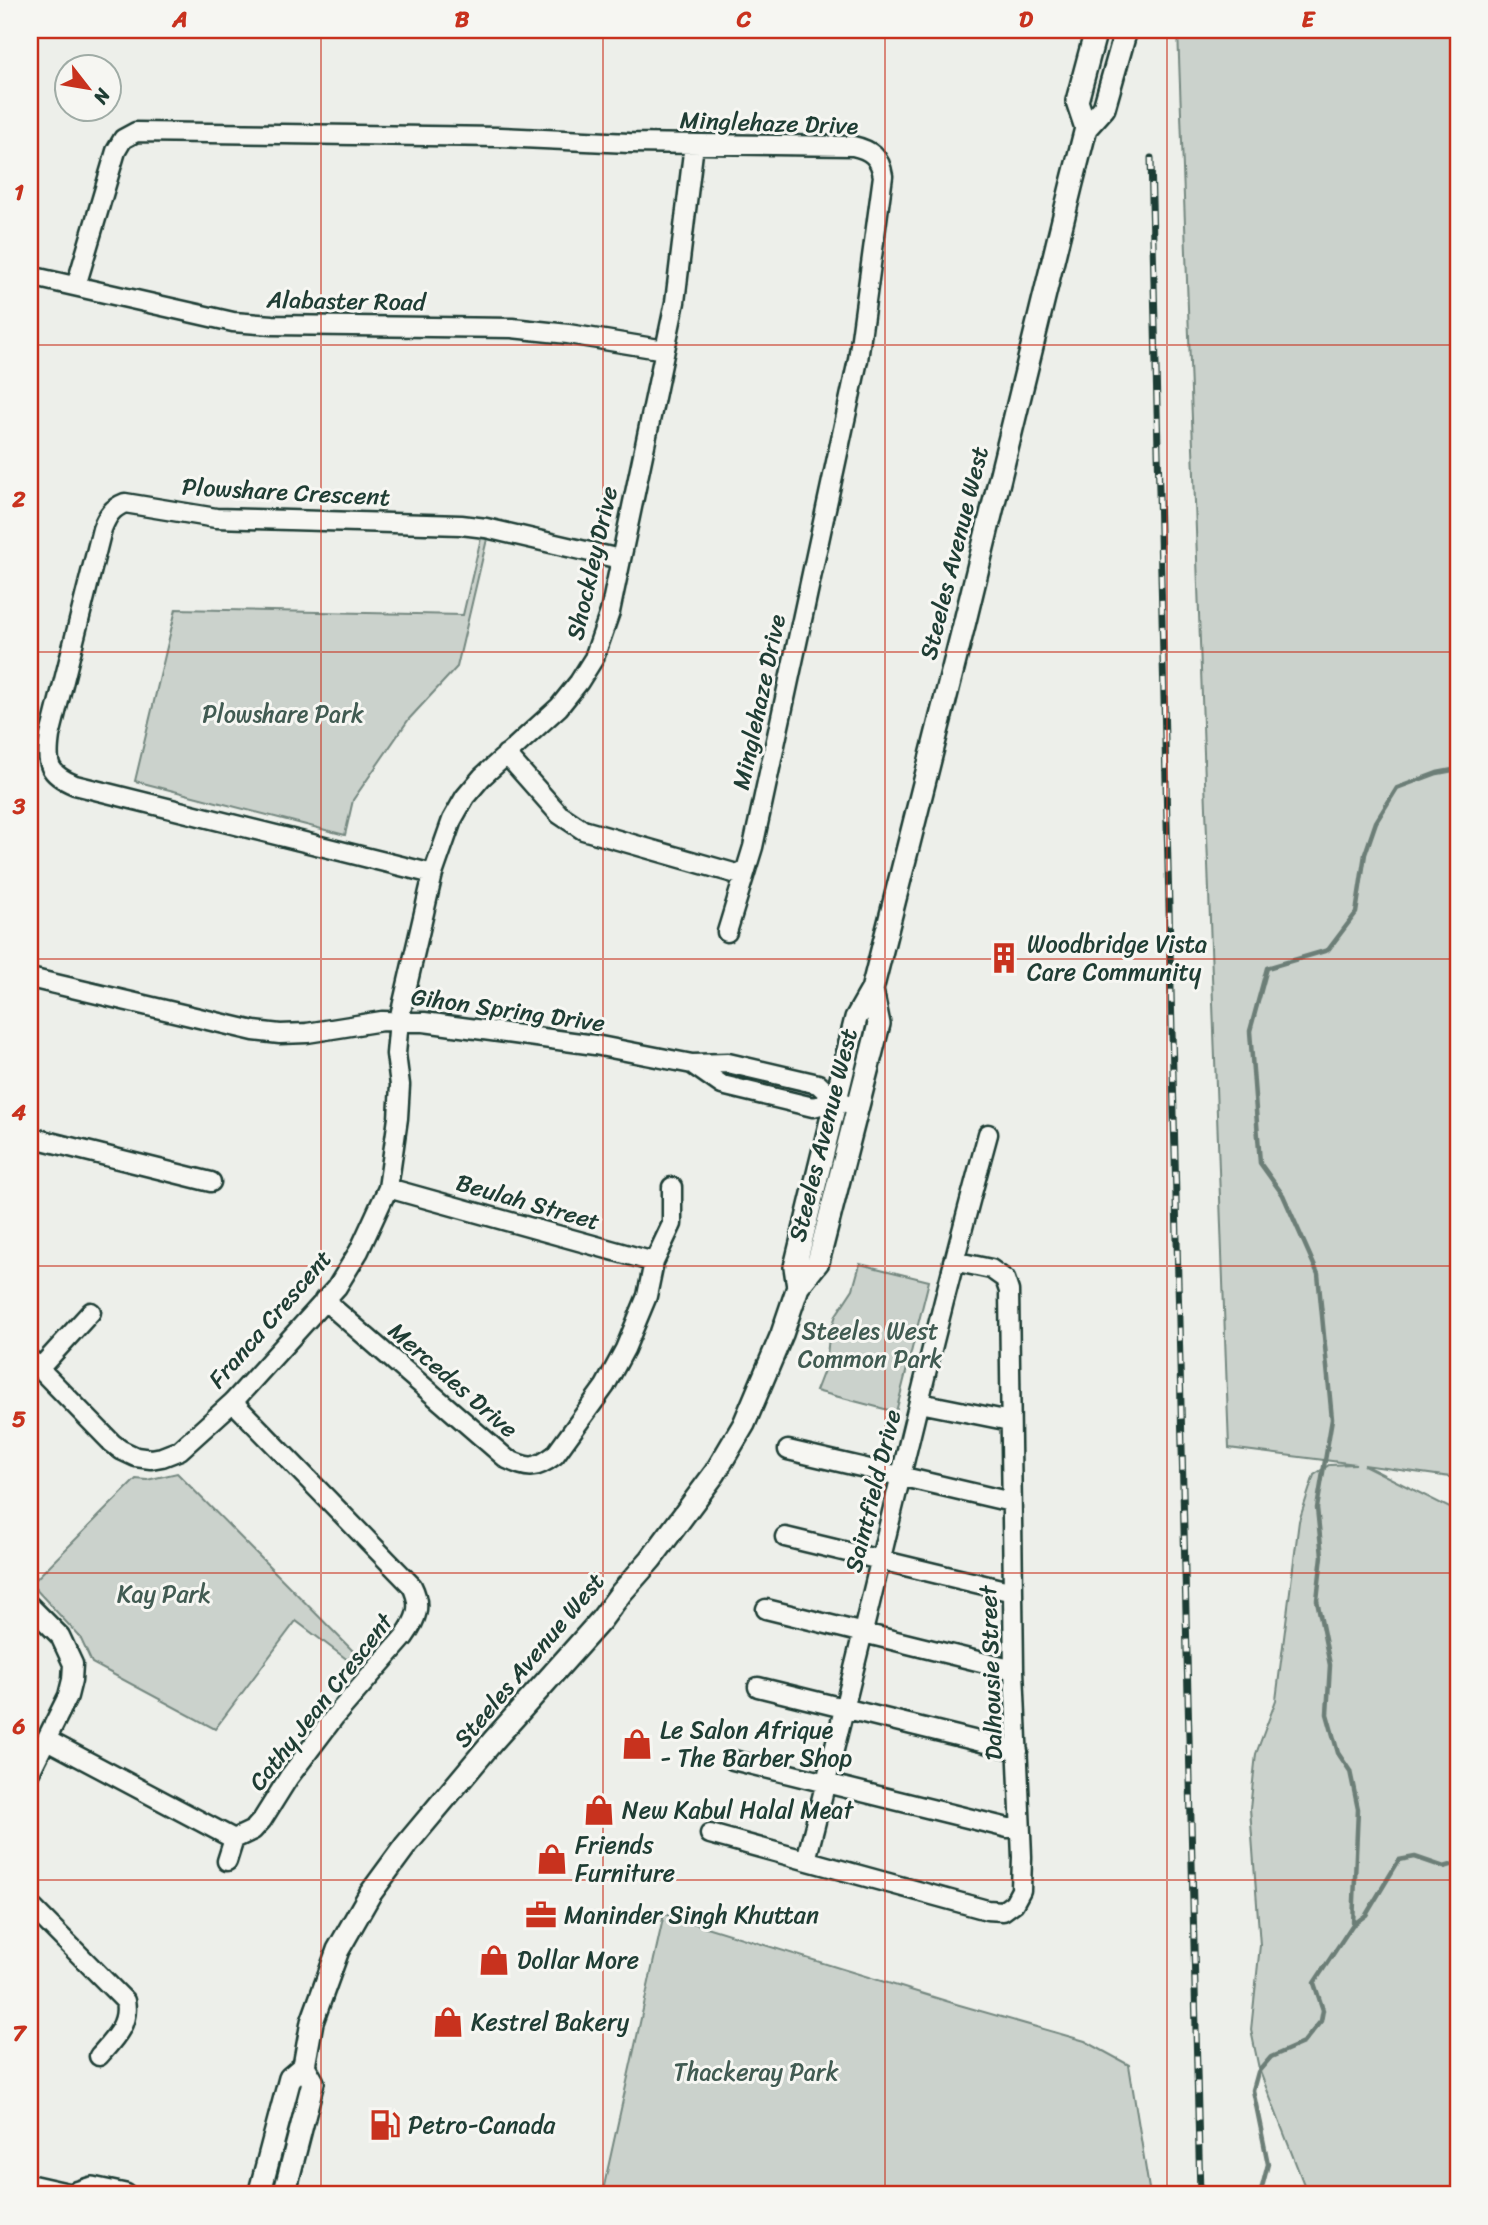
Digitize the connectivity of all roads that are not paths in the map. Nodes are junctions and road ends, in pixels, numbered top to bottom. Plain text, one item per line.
1 (1096, 30) edge
2 (1126, 30) edge
3 (1087, 128) junction
4 (694, 144) junction
5 (30, 276) edge
6 (76, 286) junction
7 (665, 350) junction
8 (620, 559) junction
9 (506, 754) junction
10 (433, 873) junction
11 (744, 876) junction
12 (727, 932) dead end
13 (30, 978) edge
14 (872, 990) junction
15 (398, 1020) junction
16 (836, 1101) junction
17 (858, 1107) junction
18 (988, 1134) dead end
19 (30, 1137) edge
20 (211, 1182) dead end
21 (672, 1187) dead end
22 (388, 1188) junction
23 (953, 1261) junction
24 (654, 1262) junction
25 (798, 1287) junction
26 (324, 1300) junction
27 (91, 1312) dead end
28 (35, 1364) edge
29 (233, 1402) junction
30 (920, 1403) junction
31 (1010, 1421) junction
32 (788, 1450) dead end
33 (902, 1477) junction
34 (1011, 1502) junction
35 (785, 1537) dead end
36 (881, 1559) junction
37 (1013, 1592) junction
38 (30, 1606) edge
39 (766, 1609) dead end
40 (864, 1632) junction
41 (1014, 1670) junction
42 (758, 1687) dead end
43 (845, 1708) junction
44 (47, 1740) junction
45 (1018, 1751) junction
46 (733, 1760) dead end
47 (30, 1772) edge
48 (826, 1783) junction
49 (1019, 1828) junction
50 (710, 1834) dead end
51 (234, 1839) junction
52 (806, 1860) junction
53 (227, 1861) dead end
54 (30, 1905) edge
55 (99, 2056) dead end
56 (304, 2066) junction
57 (30, 2186) edge
58 (70, 2195) edge
59 (125, 2195) edge
60 (259, 2195) edge
61 (284, 2195) edge

1 - 3 main road, Steeles Avenue West
2 - 3 main road, Steeles Avenue West
3 - 14 main road, Steeles Avenue West
4 - 6 street, Minglehaze Drive
4 - 7 street, Shockley Drive
4 - 11 street, Minglehaze Drive
5 - 6 street, Alabaster Road
6 - 7 street, Alabaster Road
7 - 8 street, Shockley Drive
8 - 9 street, Shockley Drive
8 - 10 street, Plowshare Crescent
9 - 10 street, Shockley Drive
9 - 11 street
10 - 15 street, Shockley Drive
11 - 12 street, Minglehaze Drive
13 - 15 street, Gihon Spring Drive
14 - 16 main road, Steeles Avenue West
14 - 17 main road, Steeles Avenue West
15 - 16 street, Gihon Spring Drive
15 - 22 street, Franca Crescent
16 - 17 street, Gihon Spring Drive
16 - 25 main road, Steeles Avenue West
17 - 25 main road, Steeles Avenue West
18 - 23 street, Saintfield Drive
19 - 20 street
21 - 24 street, Mercedes Drive
22 - 24 street, Beulah Street
22 - 26 street, Franca Crescent
23 - 30 street, Saintfield Drive
23 - 31 street, Dalhousie Street
24 - 26 street, Mercedes Drive
25 - 56 main road, Steeles Avenue West
26 - 29 street, Franca Crescent
27 - 28 street
28 - 29 street, Franca Crescent
29 - 51 street, Cathy Jean Crescent
30 - 31 street
30 - 33 street, Saintfield Drive
31 - 34 street, Dalhousie Street
32 - 33 street
33 - 34 street
33 - 36 street, Saintfield Drive
34 - 37 street, Dalhousie Street
35 - 36 street
36 - 37 street
36 - 40 street, Saintfield Drive
37 - 41 street, Dalhousie Street
38 - 44 street
39 - 40 street
40 - 41 street
40 - 43 street, Saintfield Drive
41 - 45 street, Dalhousie Street
42 - 43 street
43 - 45 street
43 - 48 street, Saintfield Drive
44 - 47 street
44 - 51 street
45 - 49 street, Dalhousie Street
46 - 48 street
48 - 49 street
48 - 52 street, Saintfield Drive
49 - 52 street, Dalhousie Street
50 - 52 street
51 - 53 street
54 - 55 street
56 - 60 main road, Steeles Avenue West
56 - 61 main road, Steeles Avenue West
57 - 58 main road
58 - 59 main road

